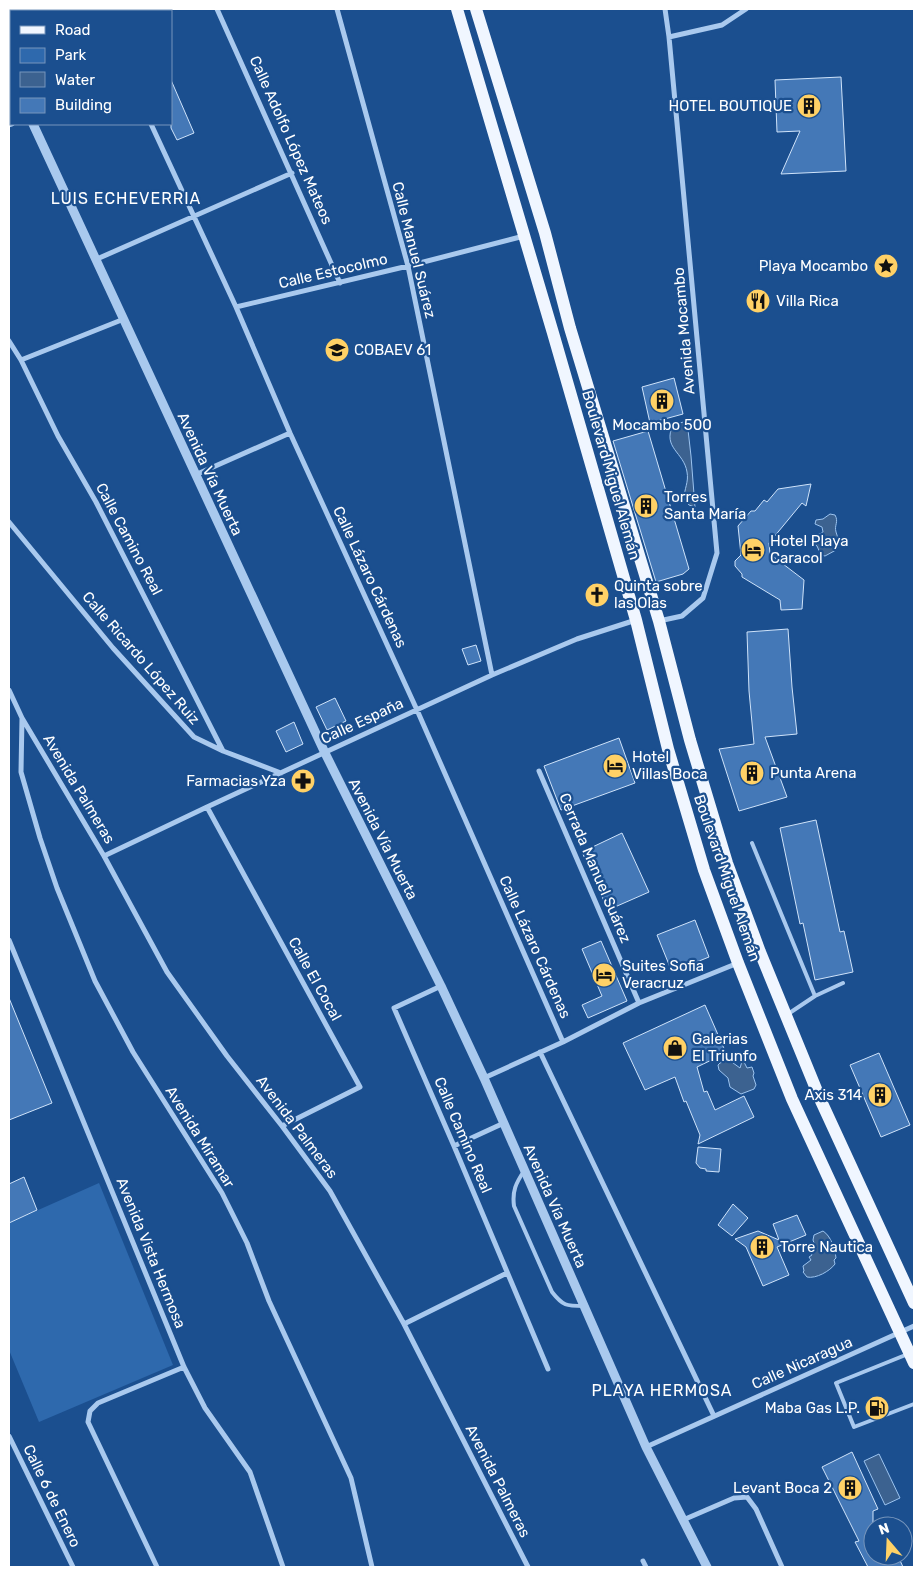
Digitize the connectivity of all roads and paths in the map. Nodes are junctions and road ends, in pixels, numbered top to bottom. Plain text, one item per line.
1 (218, 9) edge
2 (337, 9) edge
3 (457, 9) edge
4 (476, 9) edge
5 (665, 9) edge
6 (746, 9) edge
7 (669, 37) junction
8 (34, 125) edge
9 (151, 125) edge
10 (292, 172) junction
11 (194, 215) junction
12 (524, 236) junction
13 (97, 259) junction
14 (408, 266) junction
15 (340, 282) junction
16 (236, 307) junction
17 (125, 319) junction
18 (9, 341) edge
19 (21, 360) junction
20 (290, 434) junction
21 (196, 475) junction
22 (9, 522) edge
23 (636, 620) junction
24 (659, 621) junction
25 (492, 675) junction
26 (9, 690) edge
27 (417, 710) junction
28 (22, 718) junction
29 (223, 751) junction
30 (325, 753) junction
31 (539, 771) dead end
32 (282, 773) junction
33 (206, 807) junction
34 (752, 843) dead end
35 (104, 856) junction
36 (9, 941) edge
37 (738, 963) junction
38 (843, 983) dead end
39 (441, 986) junction
40 (815, 996) junction
41 (639, 1003) junction
42 (786, 1015) junction
43 (563, 1042) junction
44 (540, 1052) junction
45 (484, 1078) junction
46 (504, 1123) junction
47 (282, 1126) junction
48 (454, 1146) junction
49 (525, 1170) junction
50 (508, 1273) junction
51 (914, 1303) edge
52 (584, 1306) junction
53 (404, 1324) junction
54 (914, 1326) edge
55 (900, 1333) junction
56 (912, 1358) edge
57 (184, 1367) junction
58 (548, 1369) dead end
59 (914, 1404) edge
60 (714, 1416) junction
61 (9, 1436) edge
62 (646, 1447) junction
63 (683, 1520) junction
64 (643, 1561) dead end
65 (73, 1567) edge
66 (157, 1567) edge
67 (283, 1567) edge
68 (372, 1567) edge
69 (528, 1567) edge
70 (646, 1567) edge
71 (707, 1567) edge
72 (782, 1567) edge

1 - 10 street, Calle Adolfo López Mateos
2 - 14 street, Calle Manuel Suárez
3 - 12 main road, Boulevard Miguel Alemán
4 - 24 main road, Boulevard Miguel Alemán
5 - 7 street, Avenida Mocambo
6 - 7 street
7 - 24 street, Avenida Mocambo
8 - 13 street, Avenida Vía Muerta
9 - 11 street, Calle Lázaro Cárdenas
10 - 11 street
10 - 15 street, Calle Adolfo López Mateos
11 - 13 street
11 - 16 street, Calle Lázaro Cárdenas
12 - 14 street, Calle Estocolmo
12 - 23 main road, Boulevard Miguel Alemán
13 - 17 street, Avenida Vía Muerta
14 - 15 street, Calle Estocolmo
14 - 25 street, Calle Manuel Suárez
15 - 16 street, Calle Estocolmo
16 - 20 street, Calle Lázaro Cárdenas
17 - 19 street
17 - 21 street, Avenida Vía Muerta
18 - 19 street, Calle Camino Real
19 - 29 street, Calle Camino Real
20 - 21 street
20 - 27 street, Calle Lázaro Cárdenas
21 - 30 street, Avenida Vía Muerta
22 - 29 street, Calle Ricardo López Ruiz
23 - 25 street, Calle España
23 - 37 main road, Boulevard Miguel Alemán
24 - 42 main road, Boulevard Miguel Alemán
25 - 27 street, Calle España
26 - 28 street, Avenida Palmeras
27 - 30 street, Calle España
27 - 43 street, Calle Lázaro Cárdenas
28 - 35 street, Avenida Palmeras
28 - 68 street, Avenida Miramar
29 - 32 street, Calle Ricardo López Ruiz
30 - 32 street, Calle España
30 - 39 street, Avenida Vía Muerta
31 - 41 street, Cerrada Manuel Suárez
32 - 33 street, Calle España
33 - 35 street, Calle España
33 - 47 street, Calle El Cocal
34 - 40 lane
35 - 47 street, Avenida Palmeras
36 - 57 street, Avenida Vista Hermosa
37 - 41 street
37 - 55 main road, Boulevard Miguel Alemán
38 - 40 lane
39 - 45 street, Avenida Vía Muerta
39 - 48 street, Calle Camino Real
40 - 42 lane
41 - 43 street
42 - 51 main road, Boulevard Miguel Alemán
43 - 44 street
44 - 45 street
44 - 60 street
45 - 46 street, Avenida Vía Muerta
46 - 48 street
46 - 49 street, Avenida Vía Muerta
47 - 53 street, Avenida Palmeras
48 - 50 street, Calle Camino Real
49 - 52 street, Avenida Vía Muerta
49 - 52 lane
50 - 53 street
50 - 58 street, Calle Camino Real
52 - 62 street, Avenida Vía Muerta
53 - 69 street, Avenida Palmeras
54 - 55 street, Calle Nicaragua
55 - 56 main road, Boulevard Miguel Alemán
55 - 60 street, Calle Nicaragua
56 - 59 lane
57 - 66 street
57 - 67 street, Avenida Vista Hermosa
60 - 62 street, Calle Nicaragua
61 - 65 street, Calle 6 de Enero
62 - 63 street, Avenida Vía Muerta
63 - 71 street, Avenida Vía Muerta
63 - 72 street
64 - 70 street

